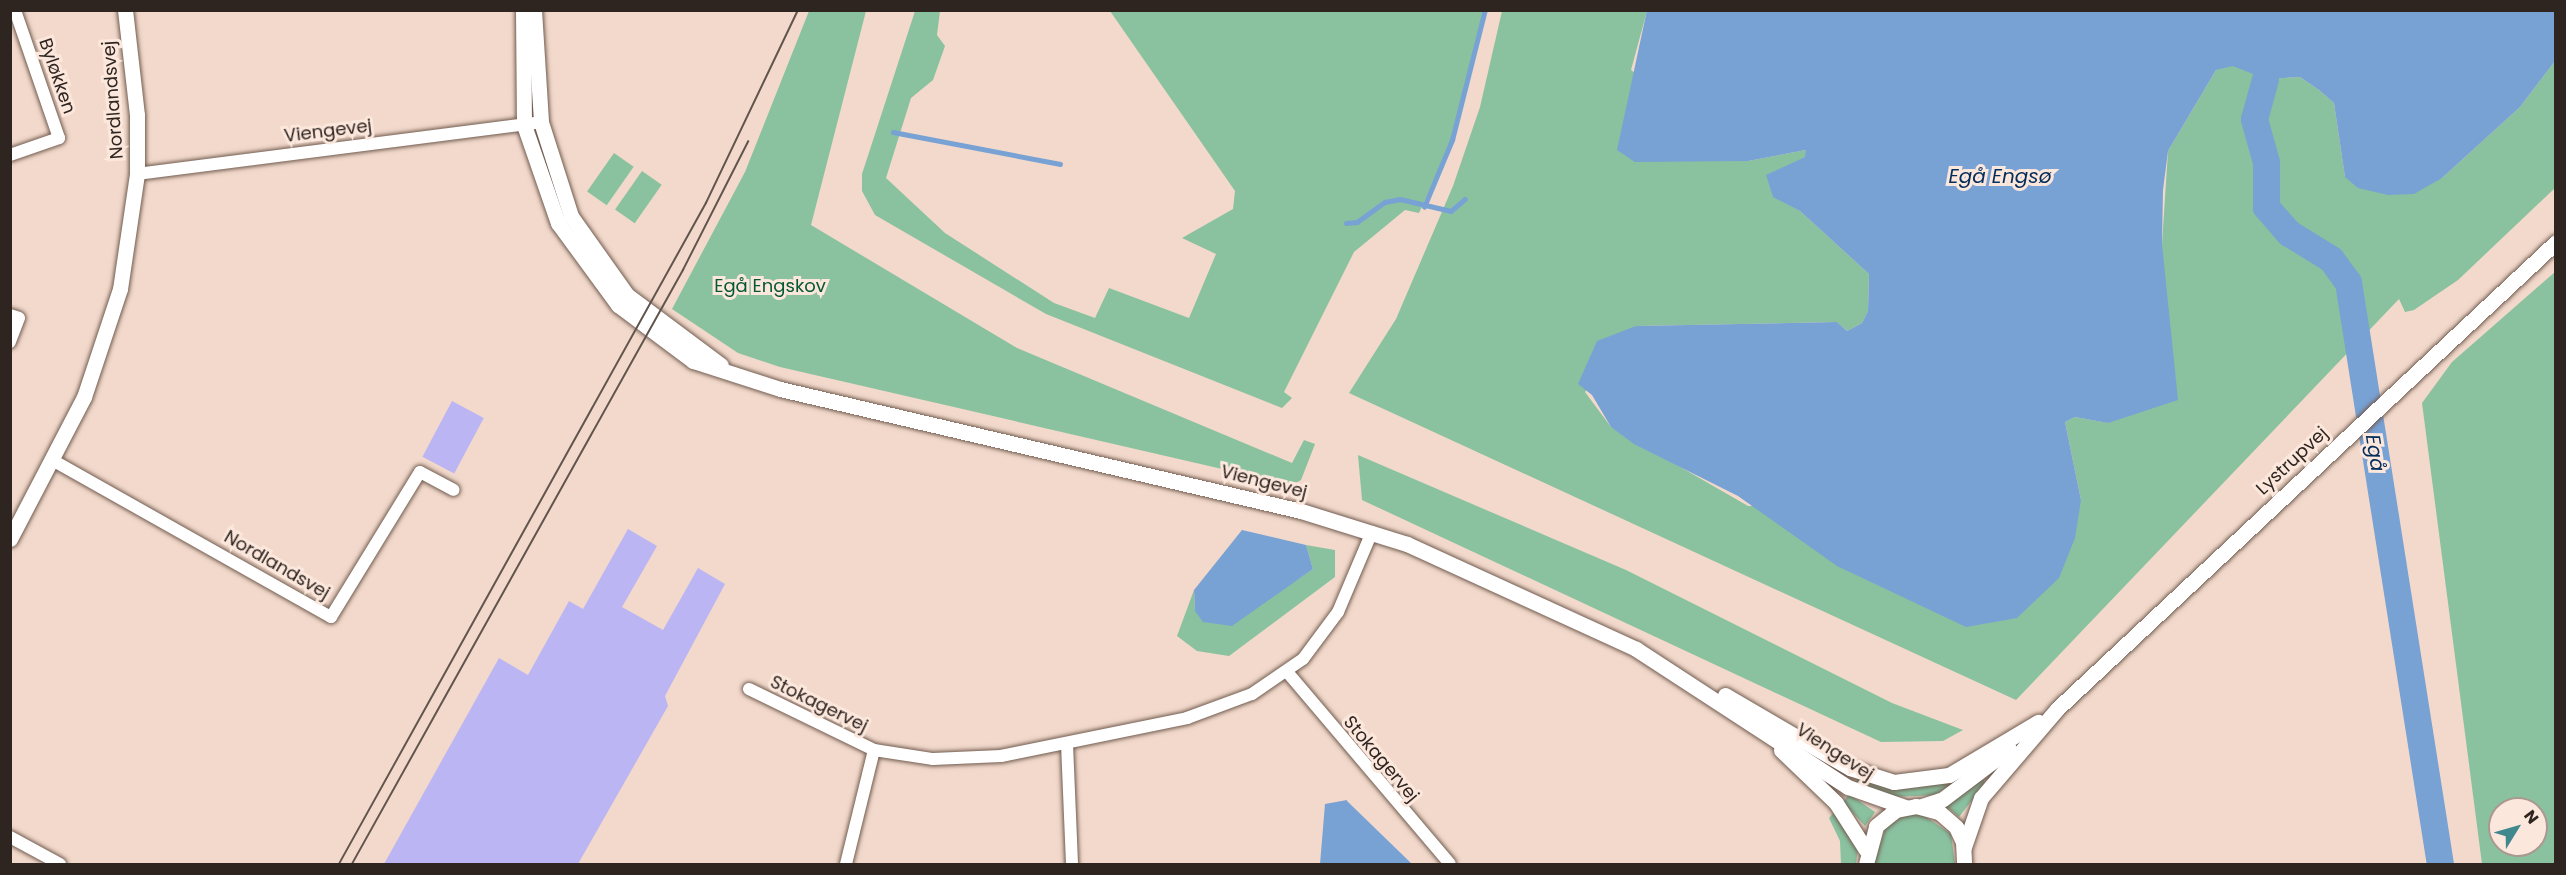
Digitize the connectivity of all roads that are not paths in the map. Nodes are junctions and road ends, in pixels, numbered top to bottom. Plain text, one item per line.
1 (15, 10) edge
2 (124, 10) edge
3 (523, 10) edge
4 (534, 10) edge
5 (541, 122) junction
6 (524, 125) junction
7 (10, 155) edge
8 (137, 174) junction
9 (2556, 242) edge
10 (10, 315) edge
11 (11, 342) edge
12 (736, 375) junction
13 (54, 461) junction
14 (454, 490) dead end
15 (1371, 532) junction
16 (10, 539) edge
17 (1666, 667) junction
18 (1288, 673) junction
19 (749, 689) dead end
20 (2057, 709) junction
21 (1747, 720) junction
22 (2038, 722) junction
23 (1066, 744) junction
24 (874, 750) junction
25 (1913, 807) junction
26 (10, 837) edge
27 (1964, 847) junction
28 (1866, 860) edge
29 (60, 864) edge
30 (846, 864) edge
31 (1071, 864) edge
32 (1449, 864) edge
33 (1964, 864) edge

1 - 7 street, Byløkken
2 - 8 street, Nordlandsvej
3 - 6 street
4 - 5 street
5 - 6 street, Viengevej
5 - 12 street, Viengevej
6 - 8 street, Viengevej
6 - 12 street, Viengevej
8 - 13 street, Nordlandsvej
9 - 20 street, Lystrupvej
10 - 11 street
12 - 15 street, Viengevej
13 - 14 street, Nordlandsvej
13 - 16 street, Nordlandsvej
15 - 17 street, Viengevej
15 - 18 street, Stokagervej
17 - 21 street, Viengevej
17 - 22 street
18 - 23 street, Stokagervej
18 - 32 street, Stokagervej
19 - 24 street, Stokagervej
20 - 22 street, Lystrupvej
20 - 27 street, Lystrupvej
21 - 25 street, Viengevej
21 - 28 street, Viengevej
22 - 25 street, Lystrupvej
23 - 24 street, Stokagervej
23 - 31 street
24 - 30 street, Stokagervej
25 - 27 street, Viengevej
25 - 28 street, Lystrupvej
26 - 29 street
27 - 33 street

